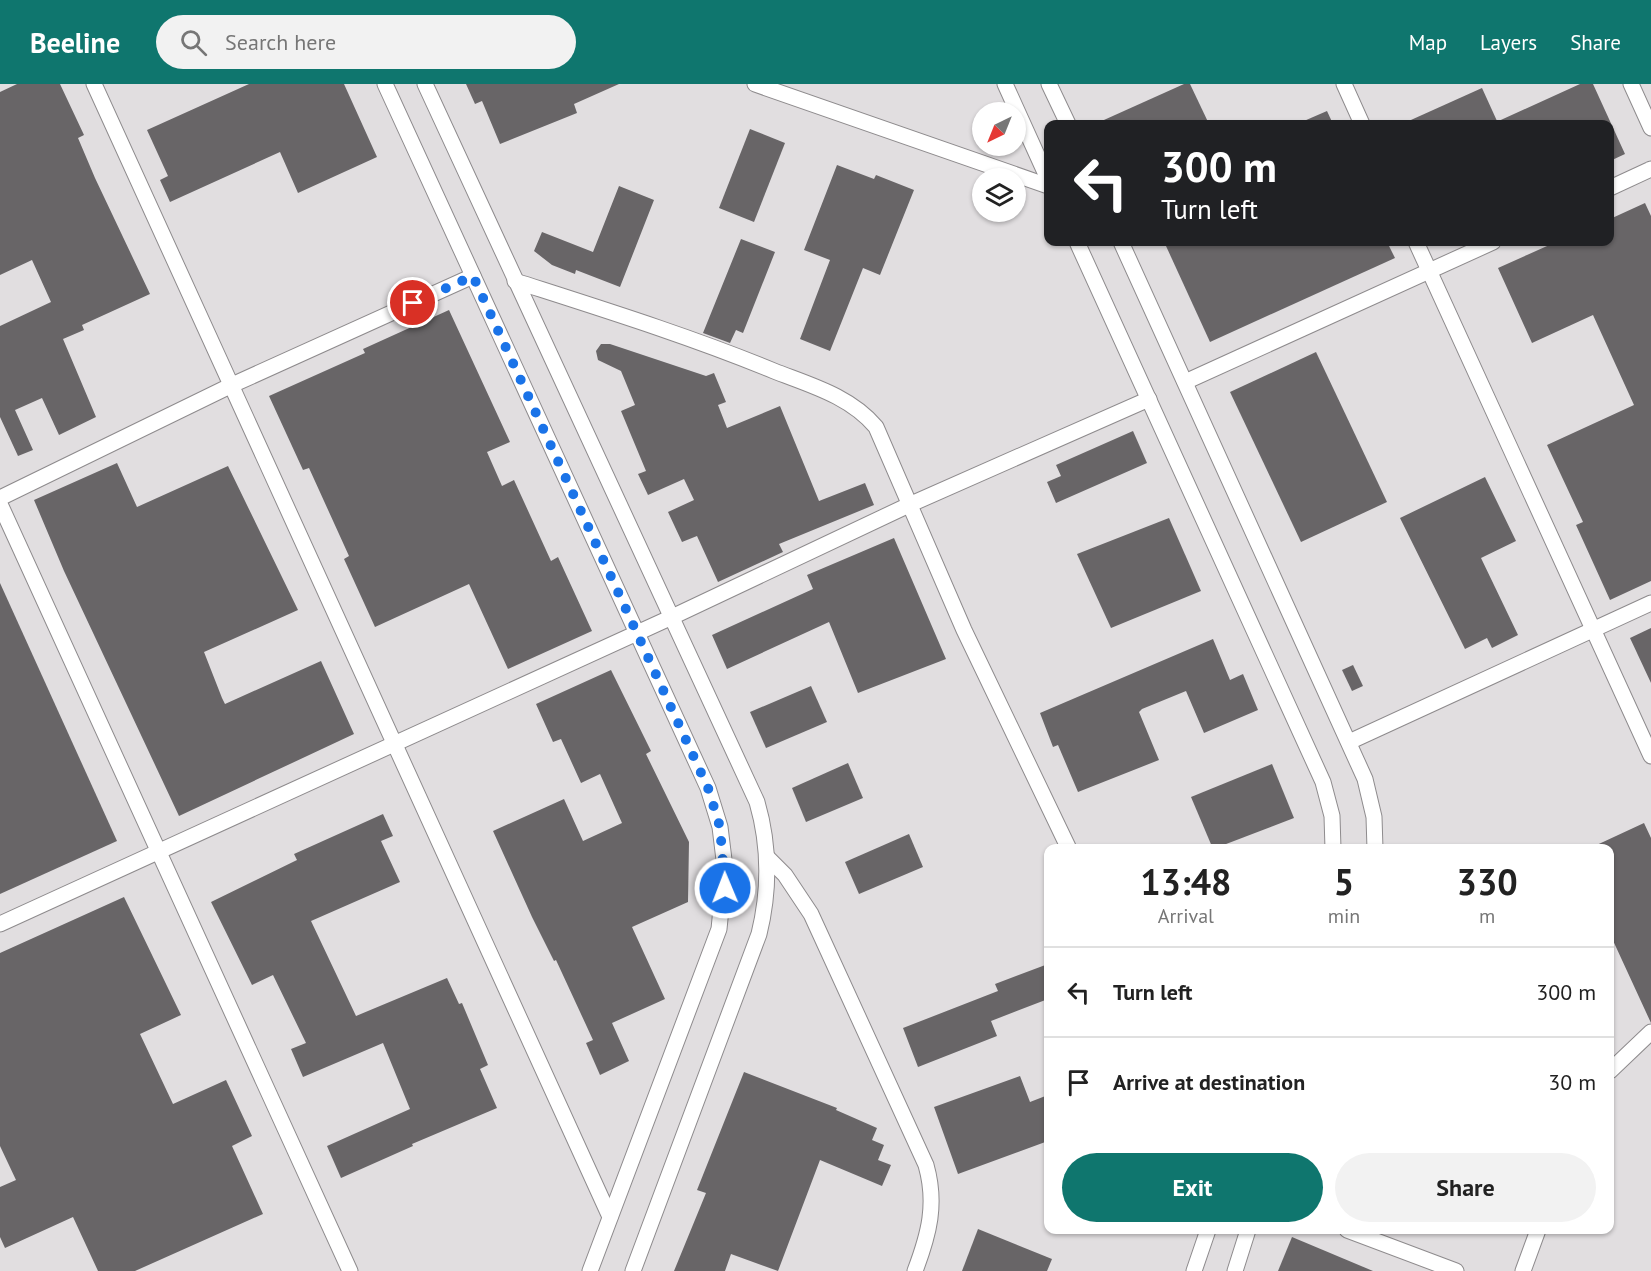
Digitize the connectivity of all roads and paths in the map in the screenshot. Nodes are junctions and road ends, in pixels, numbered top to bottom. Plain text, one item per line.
1 (94, 84) edge
2 (385, 84) edge
3 (425, 84) edge
4 (755, 84) edge
5 (1005, 84) edge
6 (1049, 84) edge
7 (1344, 84) edge
8 (1631, 84) edge
9 (1066, 120) edge
10 (1360, 120) edge
11 (1651, 128) edge
12 (1651, 169) edge
13 (1044, 170) edge
14 (1044, 185) edge
15 (1614, 186) edge
16 (1079, 246) edge
17 (1123, 246) edge
18 (1418, 246) edge
19 (1484, 246) edge
20 (1429, 271) junction
21 (473, 276) junction
22 (515, 281) junction
23 (1185, 382) junction
24 (232, 385) junction
25 (1149, 399) junction
26 (0, 498) edge
27 (0, 504) edge
28 (911, 504) junction
29 (1651, 603) edge
30 (672, 617) junction
31 (1593, 630) junction
32 (637, 633) junction
33 (1349, 742) junction
34 (395, 743) junction
35 (1651, 756) edge
36 (1067, 844) edge
37 (1334, 844) edge
38 (1375, 844) edge
39 (158, 852) junction
40 (767, 857) junction
41 (0, 924) edge
42 (1651, 1032) edge
43 (1614, 1067) edge
44 (610, 1217) junction
45 (1207, 1234) edge
46 (1247, 1234) edge
47 (1358, 1234) edge
48 (1537, 1234) edge
49 (350, 1271) edge
50 (590, 1271) edge
51 (633, 1271) edge
52 (915, 1271) edge
53 (1194, 1271) edge
54 (1235, 1271) edge
55 (1456, 1271) edge
56 (1523, 1271) edge

1 - 24 street
2 - 21 street
3 - 22 street
4 - 14 street
5 - 13 street
6 - 9 street
7 - 10 street
8 - 11 street
12 - 15 street
16 - 25 street
17 - 23 street
18 - 20 street
19 - 20 street
20 - 23 street
20 - 31 street
21 - 24 street
21 - 32 street
22 - 28 street
22 - 30 street
23 - 33 street
24 - 26 street
24 - 34 street
25 - 28 street
25 - 37 street
27 - 39 street
28 - 30 street
28 - 36 street
29 - 31 street
30 - 32 street
30 - 40 street
31 - 33 street
31 - 35 street
32 - 34 street
32 - 44 street
33 - 38 street
34 - 39 street
34 - 44 street
39 - 41 street
39 - 49 street
40 - 51 street
40 - 52 street
42 - 43 street
44 - 50 street
45 - 53 street
46 - 54 street
47 - 55 street
48 - 56 street

